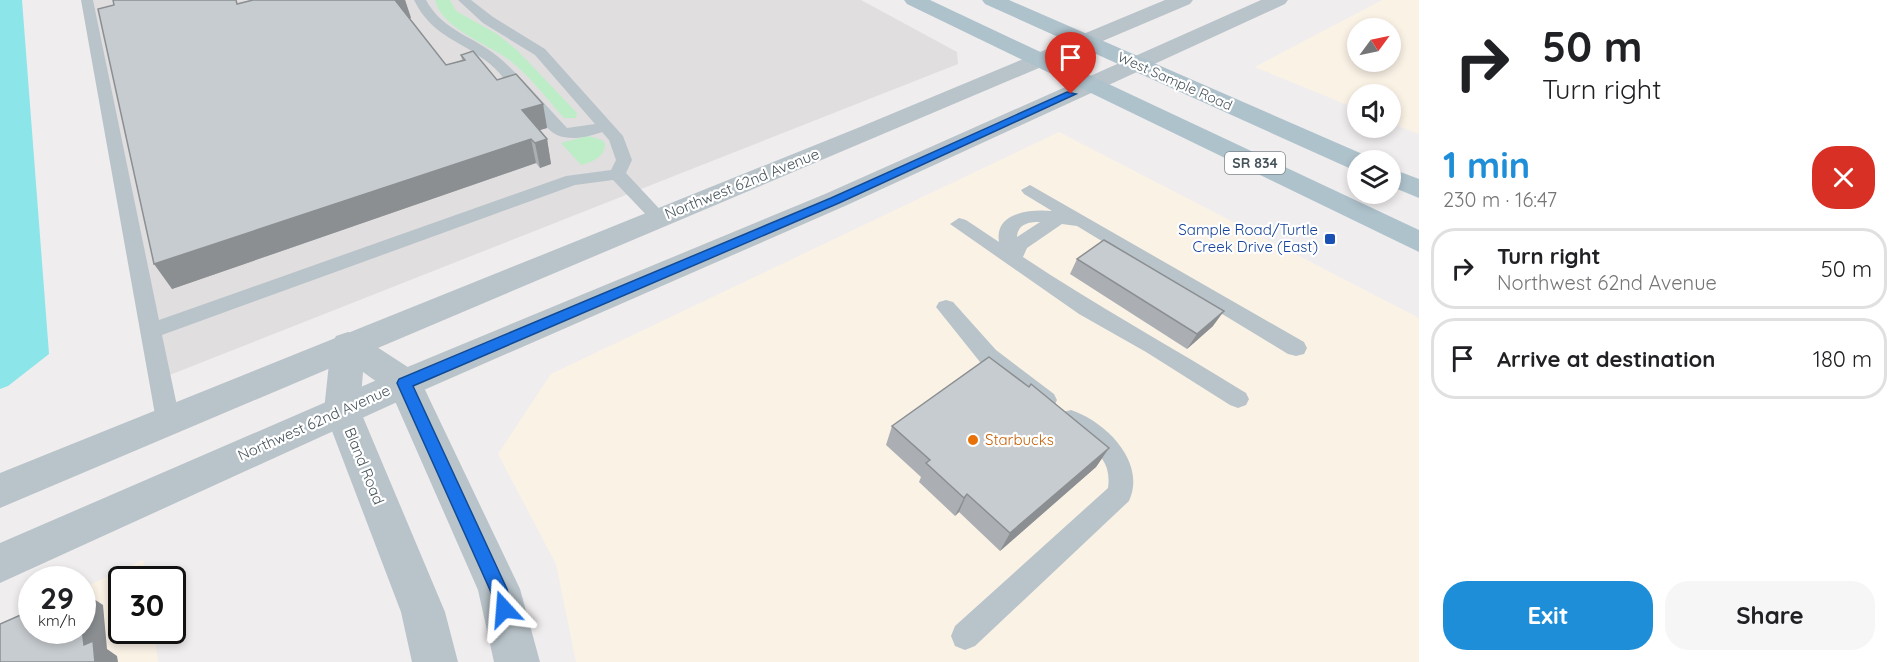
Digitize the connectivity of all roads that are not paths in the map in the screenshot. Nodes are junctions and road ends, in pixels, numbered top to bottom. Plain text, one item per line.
1 (87, 0) edge
2 (420, 0) edge
3 (464, 0) edge
4 (914, 0) edge
5 (992, 0) edge
6 (1183, 0) edge
7 (1278, 0) edge
8 (1084, 41) junction
9 (1040, 61) junction
10 (1136, 64) junction
11 (1091, 85) junction
12 (605, 126) junction
13 (1347, 157) edge
14 (617, 174) junction
15 (1401, 181) edge
16 (1419, 189) edge
17 (1030, 190) dead end
18 (659, 218) junction
19 (959, 224) dead end
20 (1087, 225) junction
21 (1419, 242) edge
22 (1013, 256) junction
23 (946, 307) dead end
24 (151, 331) junction
25 (348, 345) junction
26 (1296, 348) dead end
27 (405, 383) junction
28 (1238, 399) dead end
29 (342, 410) junction
30 (168, 420) junction
31 (0, 491) edge
32 (0, 564) edge
33 (965, 636) dead end
34 (435, 662) edge
35 (518, 662) edge

1 - 24 lane
2 - 12 lane
3 - 12 lane
4 - 9 main road, SR 834
5 - 8 main road, West Sample Road / SR 834
6 - 8 street, Northwest 62nd Avenue
7 - 10 street, Northwest 62nd Avenue
8 - 9 street, Northwest 62nd Avenue
8 - 10 main road, West Sample Road / SR 834
9 - 11 main road, SR 834
9 - 18 street, Northwest 62nd Avenue
10 - 11 street, Northwest 62nd Avenue
10 - 13 main road, West Sample Road / SR 834
11 - 21 main road, SR 834
11 - 27 street, Northwest 62nd Avenue
12 - 14 lane
14 - 18 lane
14 - 24 lane
15 - 16 main road
17 - 20 lane
18 - 25 street, Northwest 62nd Avenue
19 - 22 lane
20 - 22 lane
20 - 26 lane
22 - 28 lane
23 - 33 lane
24 - 30 lane
25 - 27 street
25 - 29 street, Bland Road
25 - 30 street, Northwest 62nd Avenue
27 - 29 street, Northwest 62nd Avenue
27 - 35 street
29 - 32 street, Northwest 62nd Avenue
29 - 34 street, Bland Road
30 - 31 street, Northwest 62nd Avenue

